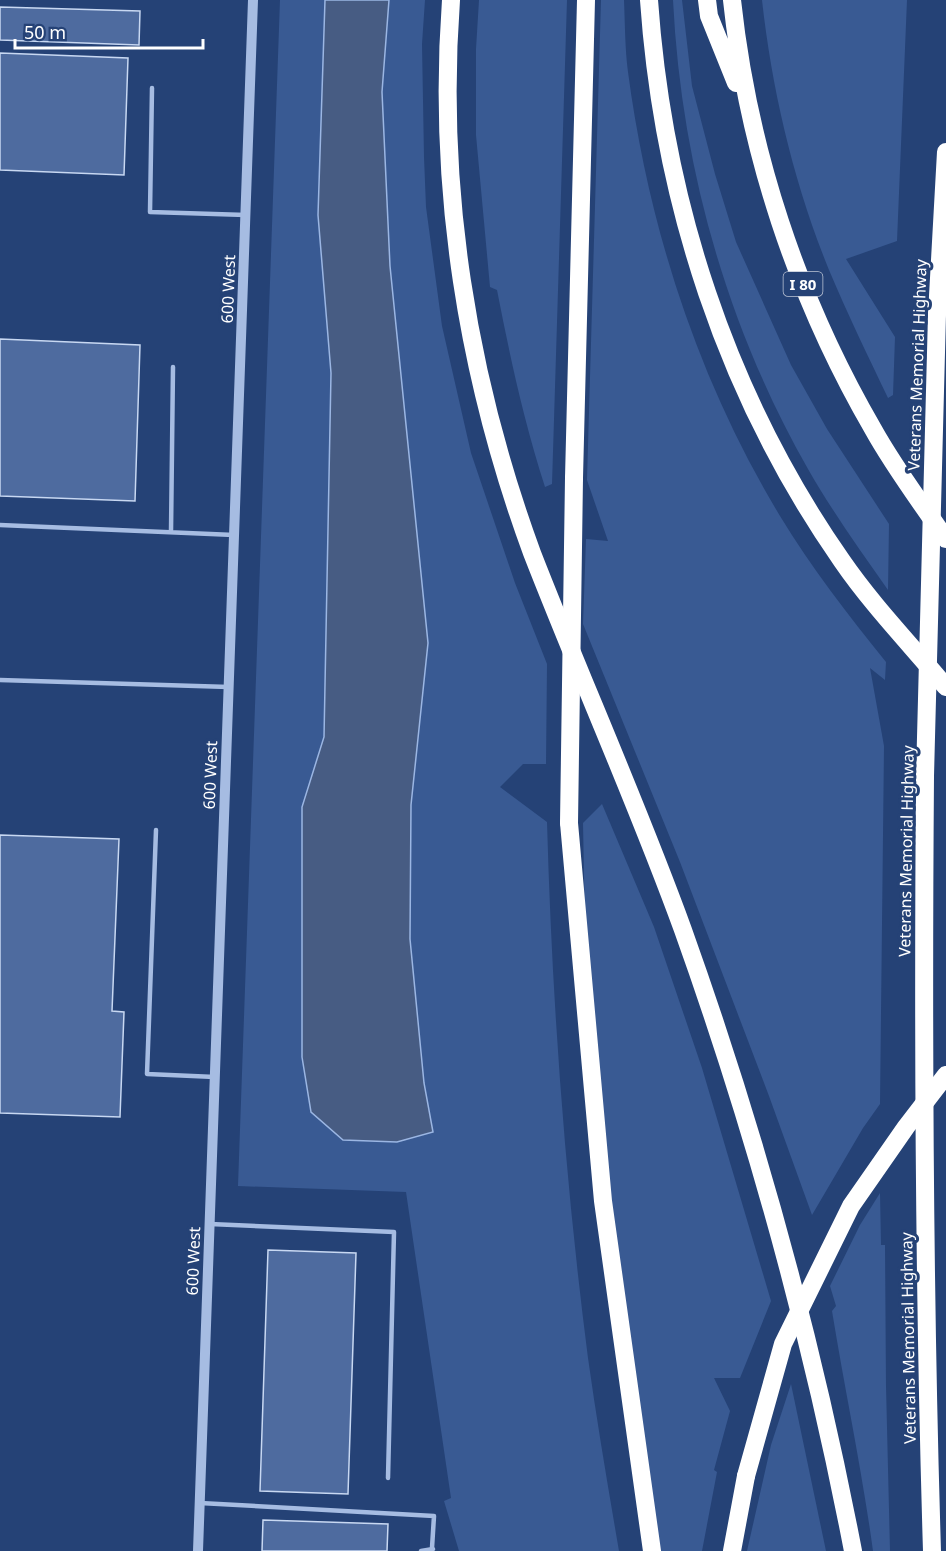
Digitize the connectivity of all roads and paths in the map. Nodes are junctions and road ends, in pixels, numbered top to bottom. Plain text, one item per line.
1 (253, 0) edge
2 (451, 0) edge
3 (586, 0) edge
4 (650, 0) edge
5 (707, 0) edge
6 (732, 0) edge
7 (152, 88) dead end
8 (752, 119) junction
9 (946, 152) edge
10 (246, 215) junction
11 (173, 367) dead end
12 (0, 525) edge
13 (171, 532) junction
14 (234, 535) junction
15 (946, 538) edge
16 (0, 680) edge
17 (229, 687) junction
18 (946, 687) edge
19 (156, 830) dead end
20 (946, 1075) edge
21 (215, 1077) junction
22 (210, 1224) junction
23 (388, 1478) dead end
24 (200, 1503) junction
25 (433, 1550) edge
26 (198, 1551) edge
27 (421, 1551) edge
28 (652, 1551) edge
29 (732, 1551) edge
30 (853, 1551) edge
31 (932, 1551) edge

1 - 10 street, 600 West
2 - 30 highway
3 - 28 highway, bridge
4 - 18 highway
5 - 8 highway
6 - 8 highway, I 80
7 - 10 lane
8 - 15 highway, I 80
9 - 31 highway, Veterans Memorial Highway, bridge
10 - 14 street, 600 West
11 - 13 lane
12 - 13 lane
13 - 14 lane
14 - 17 street, 600 West
16 - 17 lane
17 - 21 street, 600 West
19 - 21 lane
20 - 29 highway, bridge
21 - 22 street, 600 West
22 - 23 lane
22 - 24 street, 600 West
24 - 25 lane
24 - 26 street, 600 West
25 - 27 lane

